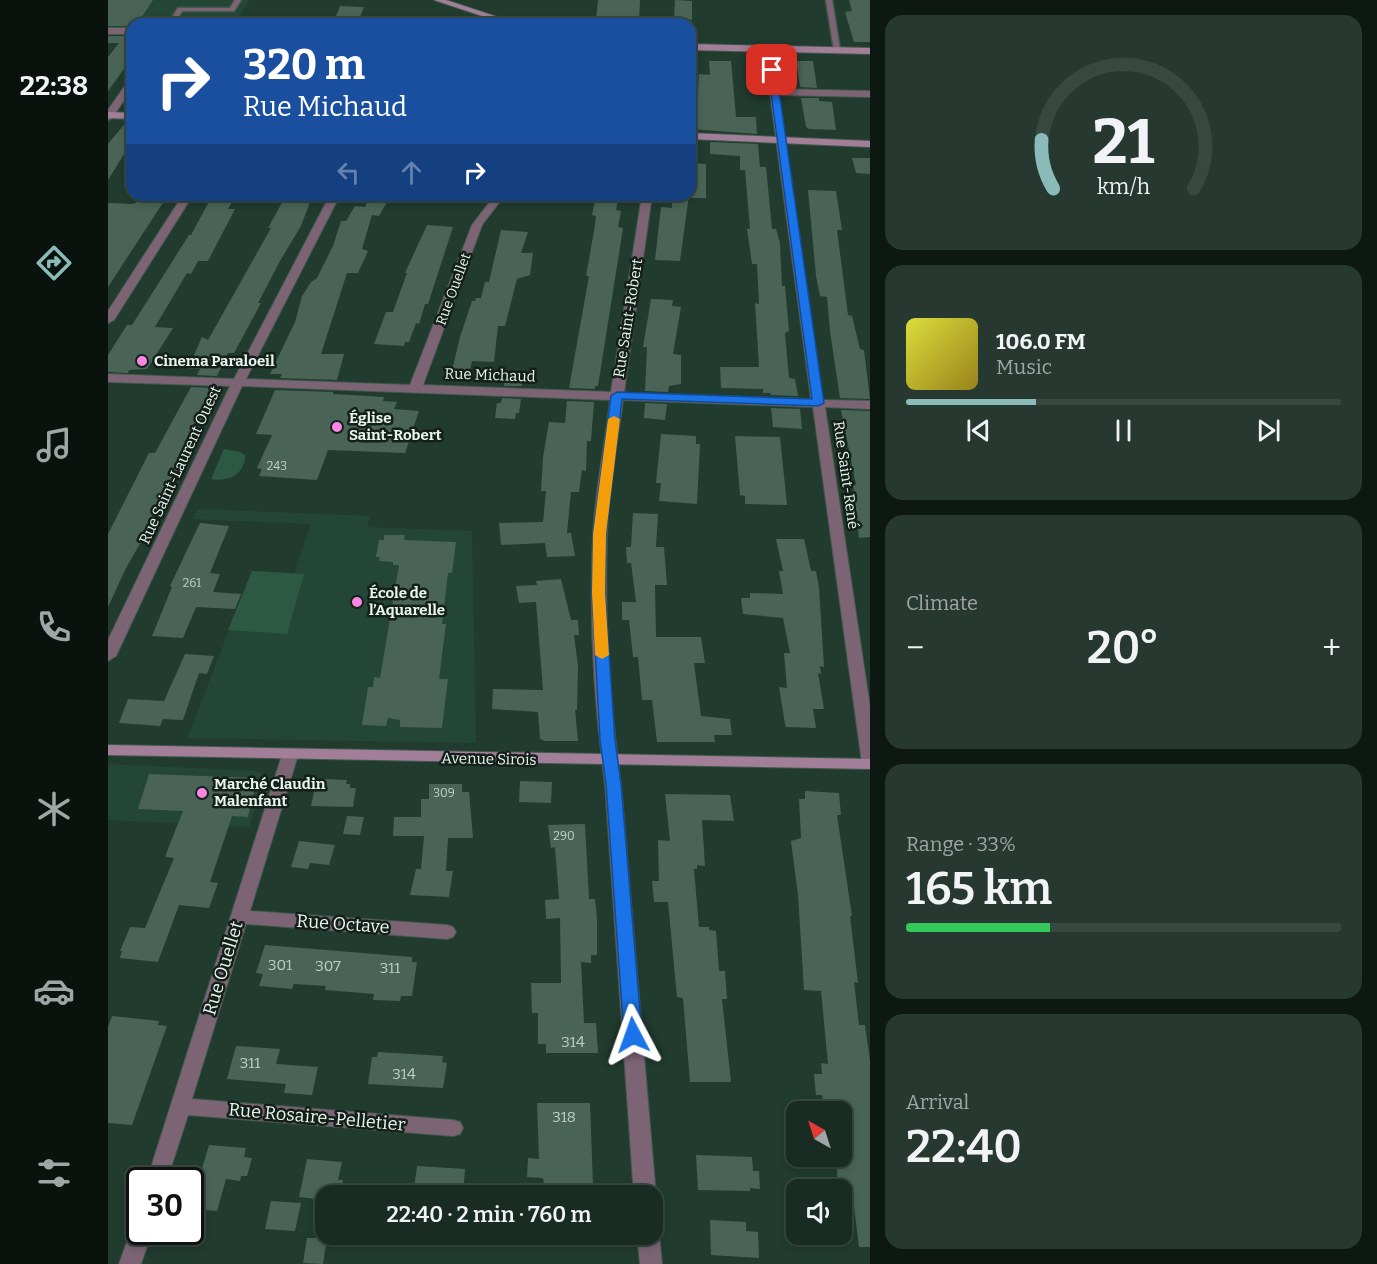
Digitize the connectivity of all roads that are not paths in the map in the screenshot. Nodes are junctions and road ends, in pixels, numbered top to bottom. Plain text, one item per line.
1 (237, 0) edge
2 (438, 0) edge
3 (829, 0) edge
4 (175, 18) edge
5 (496, 18) edge
6 (108, 31) edge
7 (126, 31) edge
8 (696, 47) edge
9 (768, 49) junction
10 (837, 50) junction
11 (870, 51) edge
12 (126, 91) edge
13 (775, 92) junction
14 (870, 94) edge
15 (109, 116) edge
16 (126, 116) edge
17 (696, 136) edge
18 (782, 140) junction
19 (870, 144) edge
20 (185, 201) edge
21 (332, 201) edge
22 (495, 201) edge
23 (646, 201) edge
24 (108, 320) edge
25 (108, 378) edge
26 (238, 382) junction
27 (415, 389) junction
28 (617, 396) junction
29 (818, 403) junction
30 (870, 405) edge
31 (108, 656) edge
32 (108, 750) edge
33 (290, 755) junction
34 (610, 761) junction
35 (870, 763) edge
36 (238, 917) junction
37 (447, 932) dead end
38 (182, 1106) junction
39 (453, 1128) dead end
40 (162, 1167) edge
41 (644, 1185) edge
42 (137, 1245) edge
43 (649, 1245) edge
44 (130, 1264) edge
45 (651, 1264) edge

1 - 4 lane
2 - 5 street
3 - 10 lane
6 - 7 street
8 - 9 street
9 - 10 street
9 - 13 street, Rue Saint-René
10 - 11 street
12 - 15 street
13 - 14 street
13 - 18 street, Rue Saint-René
15 - 16 street
17 - 18 street
18 - 19 street
18 - 29 street, Rue Saint-René
20 - 24 street
21 - 26 street, Rue Saint-Laurent Ouest
22 - 27 street, Rue Ouellet
23 - 28 street, Rue Saint-Robert
25 - 26 street, Rue Michaud
26 - 27 street, Rue Michaud
26 - 31 street, Rue Saint-Laurent Ouest
27 - 28 street, Rue Michaud
28 - 29 street, Rue Michaud
28 - 34 street, Rue Saint-Robert
29 - 30 street, Rue Michaud
29 - 35 street, Rue Saint-René
32 - 33 street, Avenue Sirois
33 - 34 street, Avenue Sirois
33 - 36 street, Rue Ouellet
34 - 35 street, Avenue Sirois
34 - 41 street, Rue Saint-Robert
36 - 37 street, Rue Octave
36 - 38 street, Rue Ouellet
38 - 39 street, Rue Rosaire-Pelletier
38 - 40 street, Rue Ouellet
42 - 44 street
43 - 45 street

